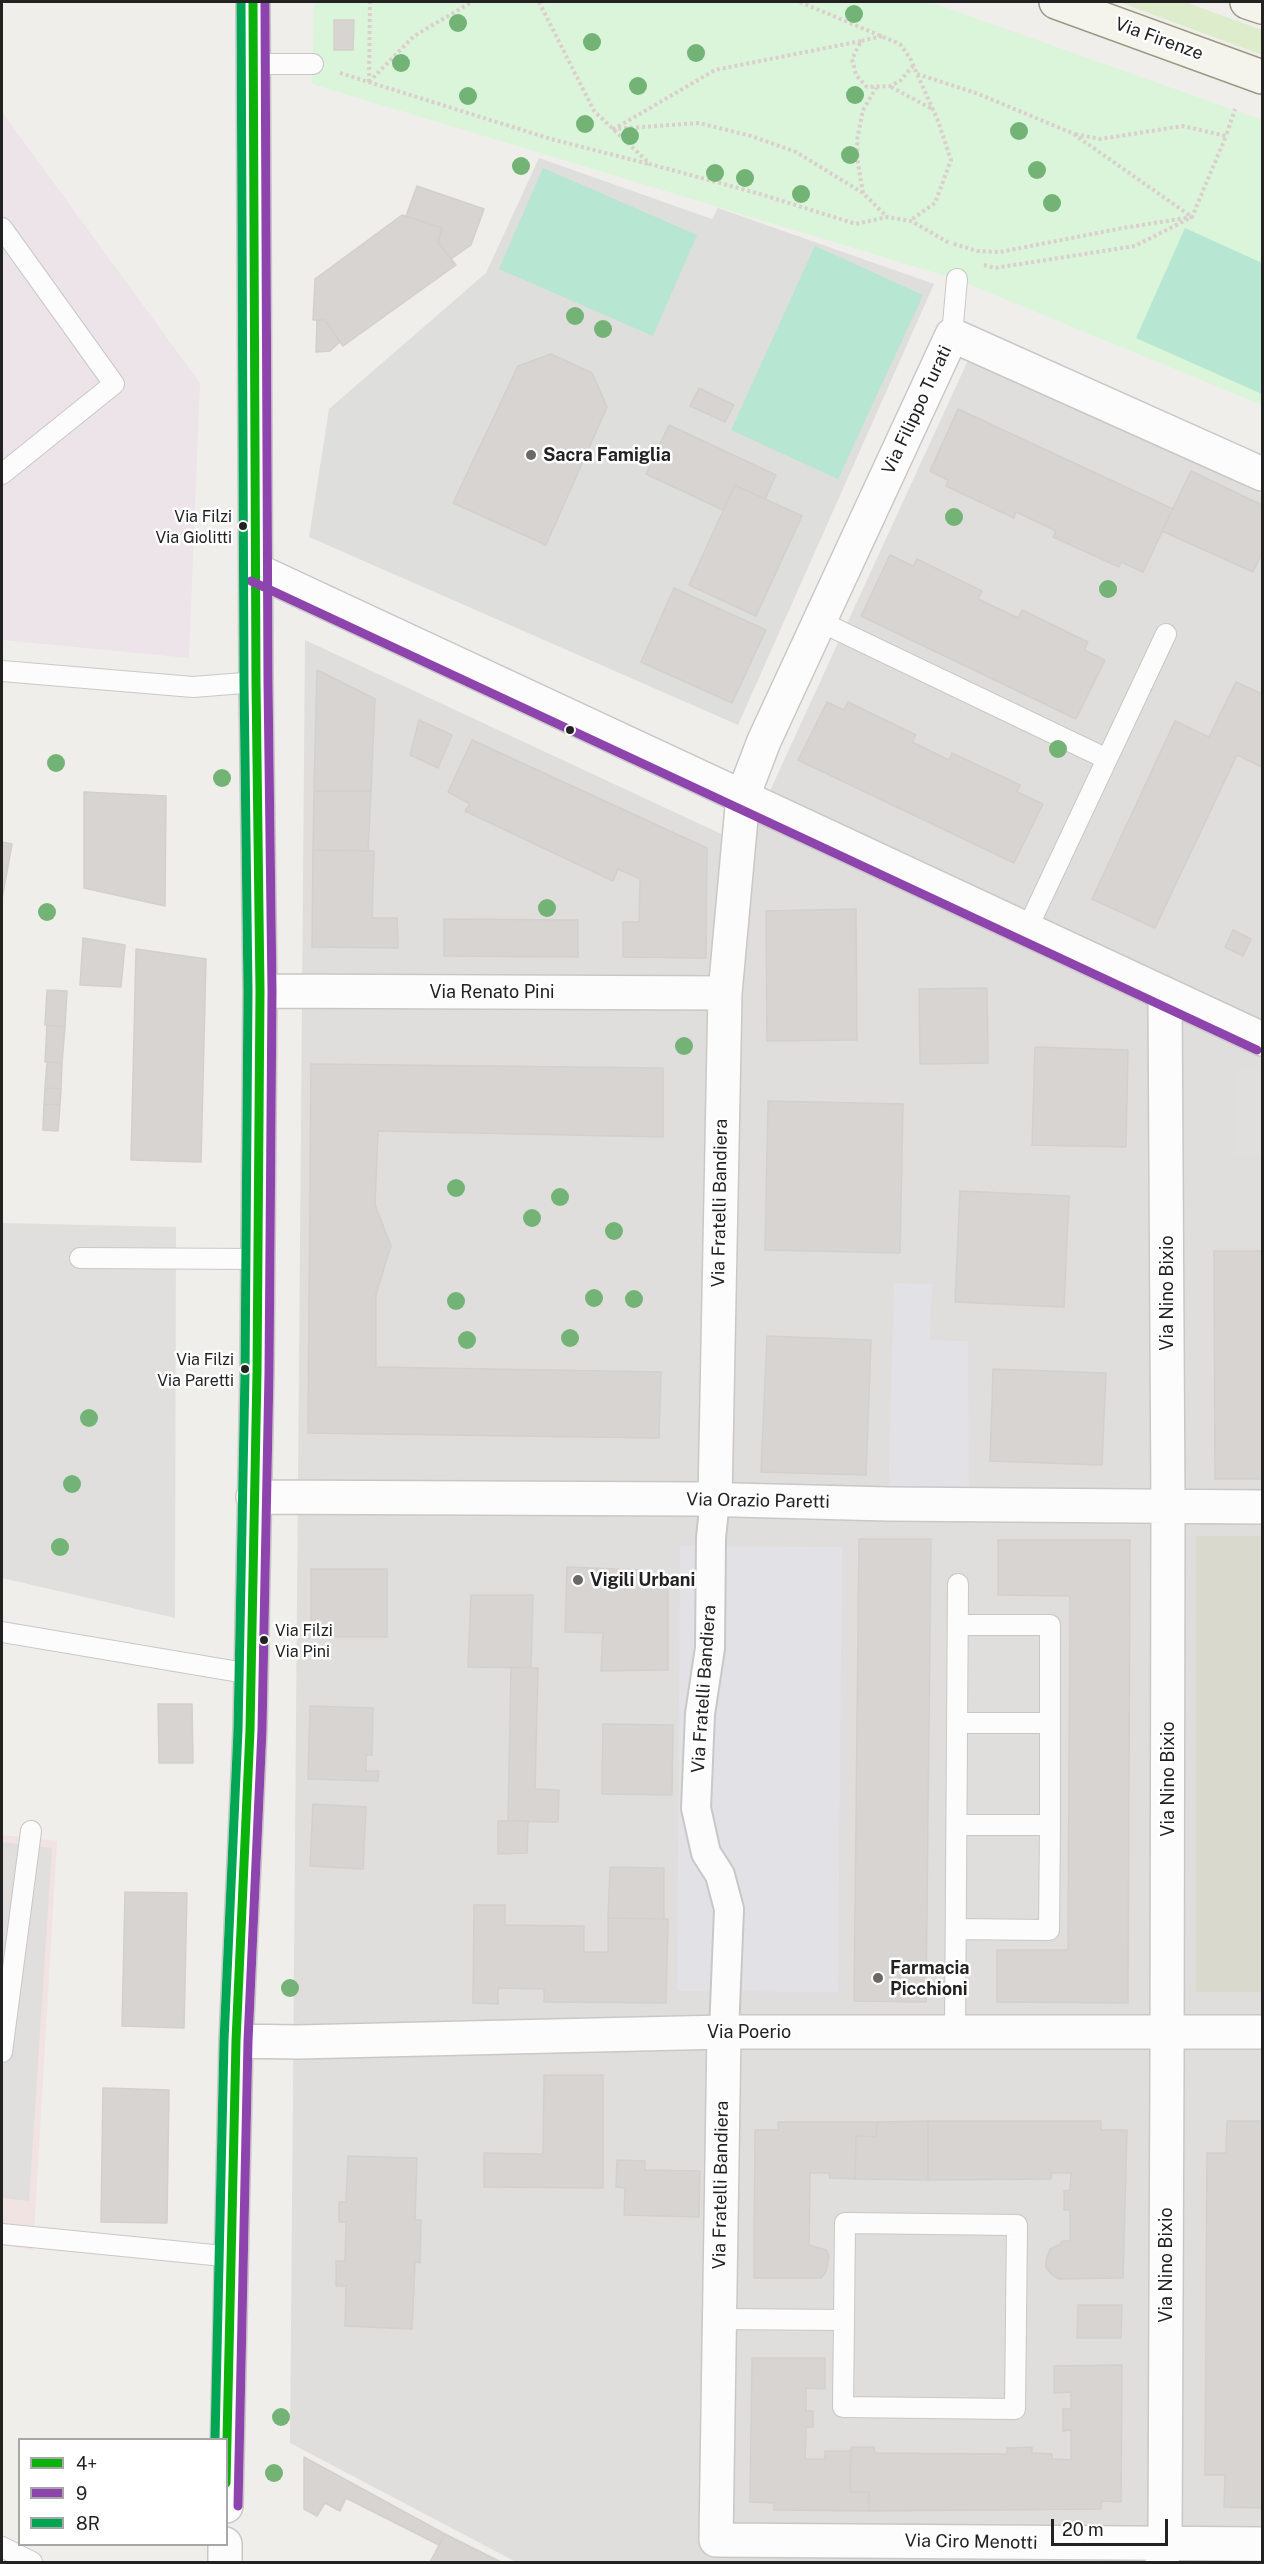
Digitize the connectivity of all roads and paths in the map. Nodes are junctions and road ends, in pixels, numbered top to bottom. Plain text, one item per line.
1 (253, 2) edge
2 (370, 2) edge
3 (472, 2) edge
4 (539, 2) edge
5 (800, 2) edge
6 (1056, 2) edge
7 (1247, 2) edge
8 (1263, 7) edge
9 (884, 36) junction
10 (861, 41) junction
11 (253, 63) junction
12 (313, 64) joint
13 (913, 66) junction
14 (917, 74) junction
15 (1263, 77) edge
16 (369, 82) junction
17 (890, 87) junction
18 (876, 88) junction
19 (934, 110) junction
20 (1235, 110) dead end
21 (614, 129) junction
22 (1072, 133) junction
23 (1226, 136) junction
24 (650, 164) junction
25 (863, 193) junction
26 (887, 217) junction
27 (1192, 217) junction
28 (911, 221) junction
29 (2, 228) edge
30 (951, 243) junction
31 (957, 258) junction
32 (957, 279) joint
33 (952, 334) junction
34 (2, 474) edge
35 (1263, 474) edge
36 (256, 570) junction
37 (819, 621) junction
38 (1166, 634) dead end
39 (2, 671) edge
40 (256, 682) junction
41 (1107, 759) junction
42 (743, 796) junction
43 (1027, 929) junction
44 (260, 991) junction
45 (724, 993) junction
46 (1165, 994) junction
47 (1263, 1039) edge
48 (80, 1258) dead end
49 (257, 1259) junction
50 (253, 1497) junction
51 (715, 1499) junction
52 (1168, 1504) junction
53 (1263, 1506) edge
54 (958, 1584) dead end
55 (958, 1625) junction
56 (2, 1632) edge
57 (251, 1674) junction
58 (957, 1722) junction
59 (1050, 1723) junction
60 (957, 1825) junction
61 (1050, 1825) junction
62 (31, 1831) dead end
63 (956, 1929) junction
64 (724, 2032) junction
65 (955, 2032) junction
66 (1263, 2032) edge
67 (1167, 2033) junction
68 (236, 2041) junction
69 (2, 2052) edge
70 (2, 2234) edge
71 (233, 2257) junction
72 (719, 2319) junction
73 (844, 2320) junction
74 (228, 2438) edge
75 (716, 2540) joint
76 (1263, 2544) edge
77 (225, 2546) edge
78 (2, 2547) edge
79 (1164, 2553) edge
80 (32, 2562) edge
81 (225, 2562) edge

1 - 11 street
2 - 16 path
3 - 16 path
4 - 21 path
5 - 9 path
6 - 15 main road, Via Firenze
7 - 8 main road
9 - 10 path
9 - 13 path
10 - 18 path
10 - 21 path
11 - 12 lane
11 - 36 street
12 - 16 path
13 - 14 path
13 - 17 path
14 - 19 path
14 - 22 path
16 - 24 path
17 - 18 path
17 - 19 path
18 - 25 path
19 - 28 path
20 - 23 path
21 - 24 path
21 - 25 path
22 - 23 path
22 - 27 path
23 - 27 path
24 - 26 path
25 - 26 path
26 - 28 path
27 - 30 path
27 - 31 path
28 - 30 path
29 - 34 lane
30 - 31 path
31 - 32 path
32 - 33 lane
33 - 35 street, Via Filippo Turati
33 - 37 street, Via Filippo Turati
36 - 40 street
36 - 42 street
37 - 41 lane
37 - 42 street, Via Filippo Turati
38 - 41 lane
39 - 40 lane
40 - 44 street
41 - 43 lane
42 - 43 street
42 - 45 street, Via Fratelli Bandiera
43 - 46 street
44 - 45 street, Via Renato Pini
44 - 49 street
45 - 51 street, Via Fratelli Bandiera
46 - 47 street
46 - 52 street, Via Nino Bixio
48 - 49 lane
49 - 50 street
50 - 51 street, Via Orazio Paretti
50 - 57 street
51 - 52 street, Via Orazio Paretti
51 - 64 street, Via Fratelli Bandiera
52 - 53 street, Via Orazio Paretti
52 - 67 street, Via Nino Bixio
54 - 55 lane
55 - 58 lane
55 - 59 lane
56 - 57 lane
57 - 68 street
58 - 59 lane
58 - 60 lane
59 - 61 lane
60 - 61 lane
60 - 63 lane
61 - 63 lane
62 - 69 lane
63 - 65 lane
64 - 65 street, Via Poerio
64 - 68 street, Via Poerio
64 - 72 street, Via Fratelli Bandiera
65 - 67 street, Via Poerio
66 - 67 street, Via Poerio
67 - 79 street, Via Nino Bixio
68 - 71 street
70 - 71 lane
71 - 74 street
72 - 73 lane
72 - 75 street, Via Fratelli Bandiera
73 - 73 lane
75 - 79 street, Via Ciro Menotti
76 - 79 street, Via Ciro Menotti
77 - 81 street
78 - 80 lane

